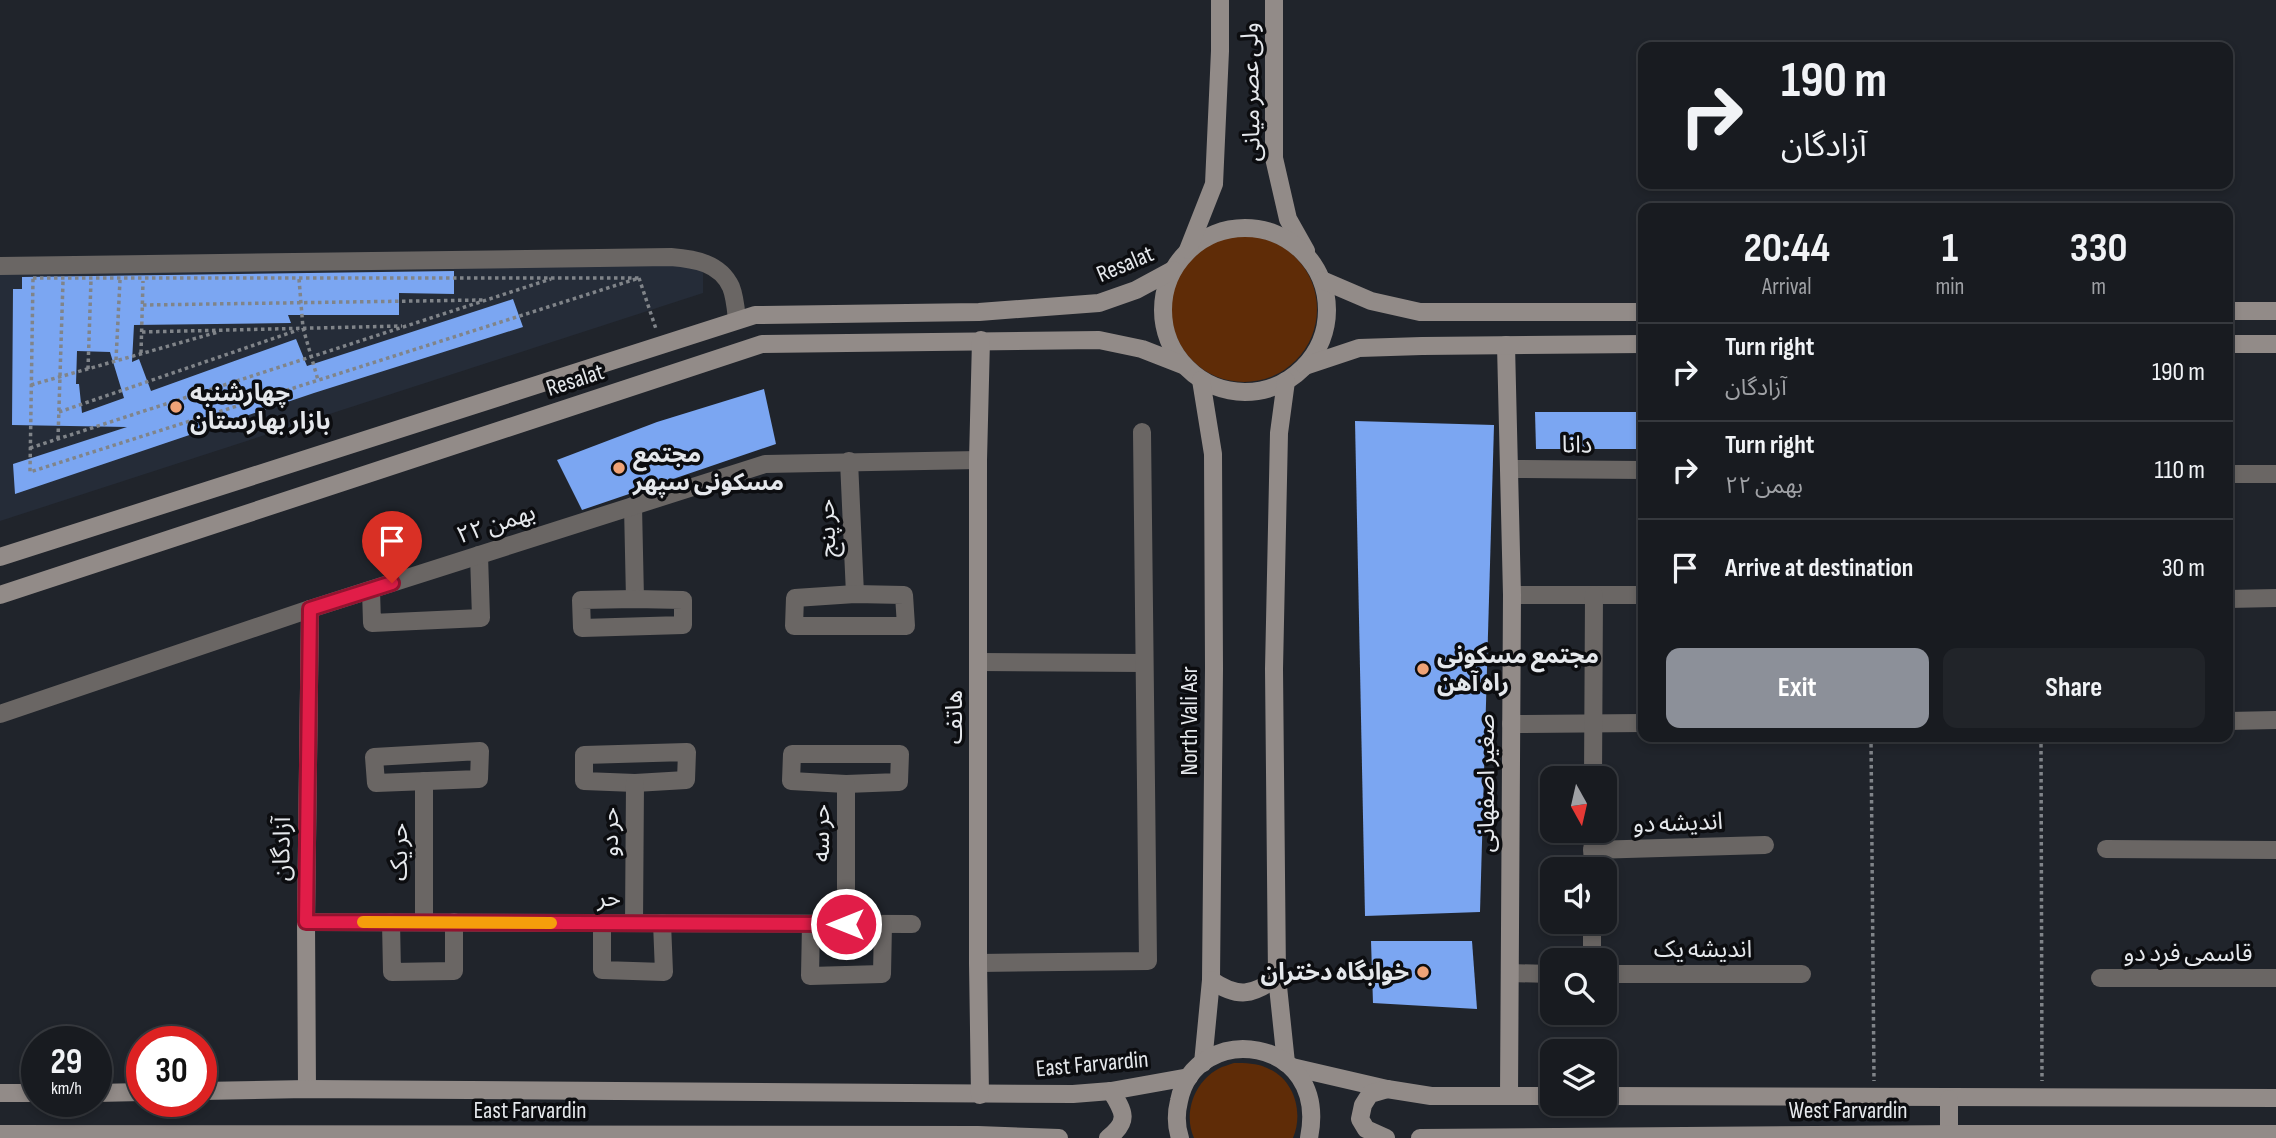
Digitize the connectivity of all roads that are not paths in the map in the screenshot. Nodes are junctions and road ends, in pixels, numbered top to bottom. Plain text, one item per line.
1 (1220, 0) edge
2 (1274, 0) edge
3 (1188, 250) junction
4 (1311, 260) junction
5 (0, 266) edge
6 (1173, 270) junction
7 (1322, 280) junction
8 (2233, 311) edge
9 (1638, 312) edge
10 (2276, 312) edge
11 (737, 320) junction
12 (981, 340) junction
13 (1638, 344) edge
14 (2233, 344) edge
15 (2276, 344) edge
16 (1506, 345) junction
17 (1183, 365) junction
18 (1305, 366) junction
19 (1201, 380) junction
20 (1286, 382) junction
21 (1142, 432) dead end
22 (978, 460) junction
23 (849, 461) junction
24 (1510, 469) junction
25 (1638, 470) edge
26 (2233, 474) edge
27 (2276, 474) edge
28 (633, 506) junction
29 (479, 555) junction
30 (0, 557) edge
31 (371, 590) junction
32 (855, 594) junction
33 (1594, 594) junction
34 (0, 595) edge
35 (1512, 595) junction
36 (1638, 595) edge
37 (635, 598) junction
38 (2276, 598) edge
39 (2233, 599) edge
40 (310, 609) junction
41 (979, 662) junction
42 (1144, 663) junction
43 (0, 714) edge
44 (2276, 720) edge
45 (2233, 721) edge
46 (1638, 723) edge
47 (1511, 724) junction
48 (1593, 724) junction
49 (1593, 766) edge
50 (424, 781) junction
51 (635, 783) junction
52 (846, 784) junction
53 (1592, 844) edge
54 (1765, 845) dead end
55 (2106, 849) dead end
56 (1592, 850) junction
57 (2276, 850) edge
58 (1592, 857) edge
59 (306, 922) junction
60 (391, 922) junction
61 (424, 922) junction
62 (454, 922) junction
63 (601, 923) junction
64 (634, 923) junction
65 (662, 923) junction
66 (811, 924) junction
67 (846, 924) junction
68 (883, 924) junction
69 (912, 924) dead end
70 (978, 963) junction
71 (1510, 973) junction
72 (1540, 974) edge
73 (1617, 974) edge
74 (1802, 974) dead end
75 (1277, 977) junction
76 (2100, 978) dead end
77 (2276, 978) edge
78 (1211, 980) junction
79 (1203, 1063) junction
80 (1289, 1065) junction
81 (1189, 1077) junction
82 (307, 1089) junction
83 (1387, 1089) junction
84 (217, 1091) edge
85 (1111, 1091) junction
86 (0, 1093) edge
87 (21, 1093) edge
88 (980, 1095) junction
89 (1509, 1096) junction
90 (1540, 1096) edge
91 (1617, 1096) edge
92 (1949, 1098) junction
93 (2276, 1098) edge
94 (0, 1134) edge
95 (1950, 1134) junction
96 (2276, 1134) edge
97 (978, 1136) edge
98 (307, 1137) edge
99 (1059, 1138) edge
100 (1108, 1138) edge
101 (1180, 1138) edge
102 (1309, 1138) edge
103 (1386, 1138) edge
104 (1420, 1138) edge
105 (1507, 1138) edge

1 - 3 main road, ولی عصر میانی
2 - 4 main road, ولی عصر میانی
3 - 4 main road
3 - 6 main road
4 - 7 main road
5 - 11 street
6 - 11 main road, Resalat
6 - 17 main road
7 - 9 main road
7 - 18 main road
8 - 10 main road
11 - 30 main road, Resalat
12 - 17 main road, Resalat
12 - 22 main road, هاتف
12 - 34 main road, Resalat
13 - 16 main road
14 - 15 main road
16 - 18 main road
16 - 24 main road, صغیر اصفهانی
17 - 19 main road
18 - 20 main road
19 - 20 main road
19 - 78 main road, North Vali Asr
20 - 75 main road
21 - 42 street
22 - 23 street, ۲۲ بهمن
22 - 41 main road, هاتف
23 - 28 street, ۲۲ بهمن
23 - 32 street, حر پنج
24 - 25 street, دانا
24 - 35 main road, صغیر اصفهانی
26 - 27 street
28 - 29 street, ۲۲ بهمن
28 - 37 street
29 - 31 street, ۲۲ بهمن
29 - 31 street
31 - 40 street, ۲۲ بهمن
32 - 32 street
33 - 35 street
33 - 36 street
33 - 48 street
35 - 47 main road, صغیر اصفهانی
37 - 37 street
38 - 39 street
40 - 43 street, ۲۲ بهمن
40 - 59 main road, آزادگان
41 - 42 street
41 - 70 main road, هاتف
42 - 70 street
44 - 45 street
46 - 48 street
47 - 48 street
47 - 71 main road, صغیر اصفهانی
48 - 49 street
50 - 50 street
50 - 61 street, حر یک
51 - 51 street
51 - 64 street, حر دو
52 - 52 street
52 - 67 street, حر سه
53 - 56 street
54 - 56 street, اندیشه دو
55 - 57 street
56 - 58 street
59 - 60 street, حر
59 - 82 main road, آزادگان
60 - 61 street, حر
60 - 62 street
61 - 62 street, حر
62 - 63 street, حر
63 - 64 street, حر
63 - 65 street
64 - 65 street, حر
65 - 66 street, حر
66 - 67 street, حر
66 - 68 street
67 - 68 street, حر
68 - 69 street, حر
70 - 88 main road, هاتف
71 - 72 street
71 - 89 main road, صغیر اصفهانی
73 - 74 street, اندیشه یک
75 - 78 main road
75 - 80 main road
76 - 77 street, قاسمی فرد دو
78 - 79 main road, North Vali Asr
79 - 80 main road
79 - 81 main road
80 - 83 main road
80 - 102 main road
81 - 85 main road, East Farvardin
81 - 101 main road
82 - 84 main road, East Farvardin
82 - 88 main road, East Farvardin
83 - 89 main road
83 - 103 main road
85 - 88 main road, East Farvardin
85 - 100 main road
86 - 87 main road
89 - 90 main road
91 - 92 main road, West Farvardin
92 - 93 main road, West Farvardin
92 - 95 main road
94 - 98 main road, East Farvardin
95 - 96 main road, West Farvardin
95 - 105 main road, West Farvardin
97 - 98 main road, East Farvardin
97 - 99 main road, East Farvardin
104 - 105 main road, West Farvardin

